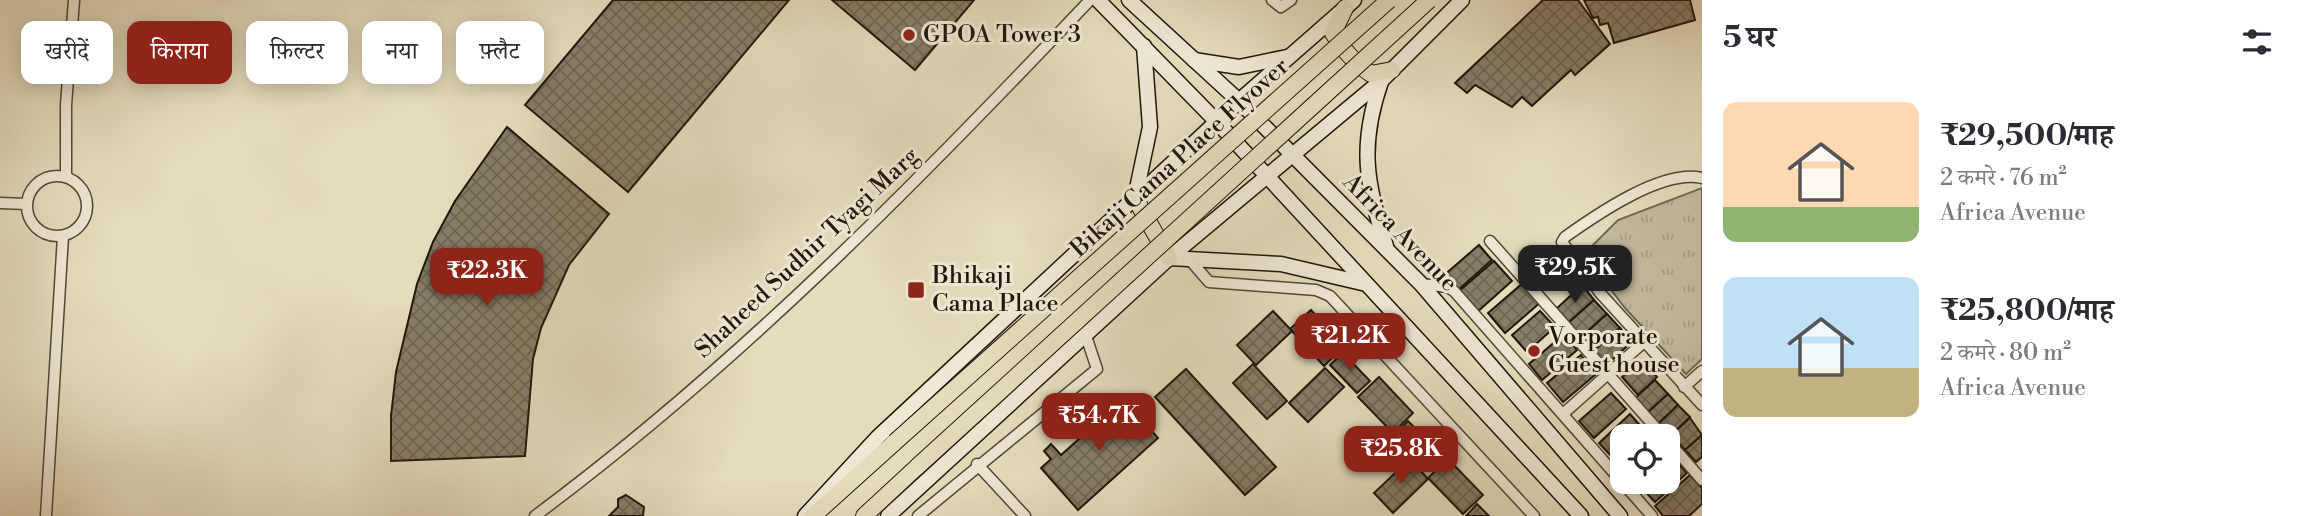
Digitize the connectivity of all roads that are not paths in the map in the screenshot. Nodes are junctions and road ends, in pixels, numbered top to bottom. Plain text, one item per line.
1 (74, 0) edge
2 (1090, 0) edge
3 (1098, 0) edge
4 (1129, 0) edge
5 (1272, 0) edge
6 (1291, 0) edge
7 (1388, 0) edge
8 (1429, 0) edge
9 (1462, 0) edge
10 (1350, 4) edge
11 (1144, 46) junction
12 (1292, 55) junction
13 (1192, 60) junction
14 (1387, 76) junction
15 (1240, 101) junction
16 (1217, 122) junction
17 (1291, 154) junction
18 (65, 176) junction
19 (1702, 178) edge
20 (1267, 179) junction
21 (1135, 198) junction
22 (0, 203) edge
23 (26, 204) junction
24 (63, 236) junction
25 (1490, 241) dead end
26 (1387, 249) junction
27 (1170, 258) junction
28 (1190, 260) junction
29 (1363, 283) junction
30 (1421, 284) junction
31 (1086, 336) junction
32 (1644, 342) junction
33 (1702, 371) edge
34 (1609, 374) junction
35 (1684, 387) junction
36 (1702, 405) edge
37 (1564, 413) junction
38 (1653, 424) edge
39 (1680, 455) edge
40 (977, 464) junction
41 (1702, 480) edge
42 (892, 515) edge
43 (46, 516) edge
44 (535, 516) edge
45 (805, 516) edge
46 (813, 516) edge
47 (864, 516) edge
48 (918, 516) edge
49 (1025, 516) edge
50 (1534, 516) edge
51 (1581, 516) edge
52 (1620, 516) edge
53 (1651, 516) edge

1 - 18 street
2 - 44 street, Shaheed Sudhir Tyagi Marg
3 - 11 main road
4 - 13 main road, Africa Avenue
5 - 6 street
7 - 46 main road, Bikaji Cama Place Flyover, bridge
8 - 47 main road, Bikaji Cama Place Flyover, bridge
9 - 14 main road
10 - 12 main road
10 - 14 main road
11 - 16 main road
11 - 21 main road
12 - 13 main road
12 - 15 main road
13 - 15 main road, Africa Avenue
14 - 17 main road
14 - 26 main road
15 - 16 main road
15 - 17 main road, Africa Avenue
16 - 20 main road
16 - 21 main road
17 - 20 main road
17 - 26 main road, Africa Avenue
18 - 23 street
18 - 24 street
19 - 32 street
20 - 27 main road
20 - 29 main road
21 - 27 main road
21 - 45 main road
22 - 23 street
23 - 24 street
24 - 43 street
25 - 34 street
26 - 30 main road, Africa Avenue
27 - 28 main road
27 - 31 main road
28 - 29 main road
28 - 50 street
29 - 51 main road
30 - 37 street
30 - 52 main road, Africa Avenue
31 - 40 street
31 - 42 main road
32 - 34 street
32 - 35 street
33 - 35 street
34 - 37 street
34 - 38 street
35 - 36 street
37 - 53 street
39 - 41 street
40 - 48 street
40 - 49 street

